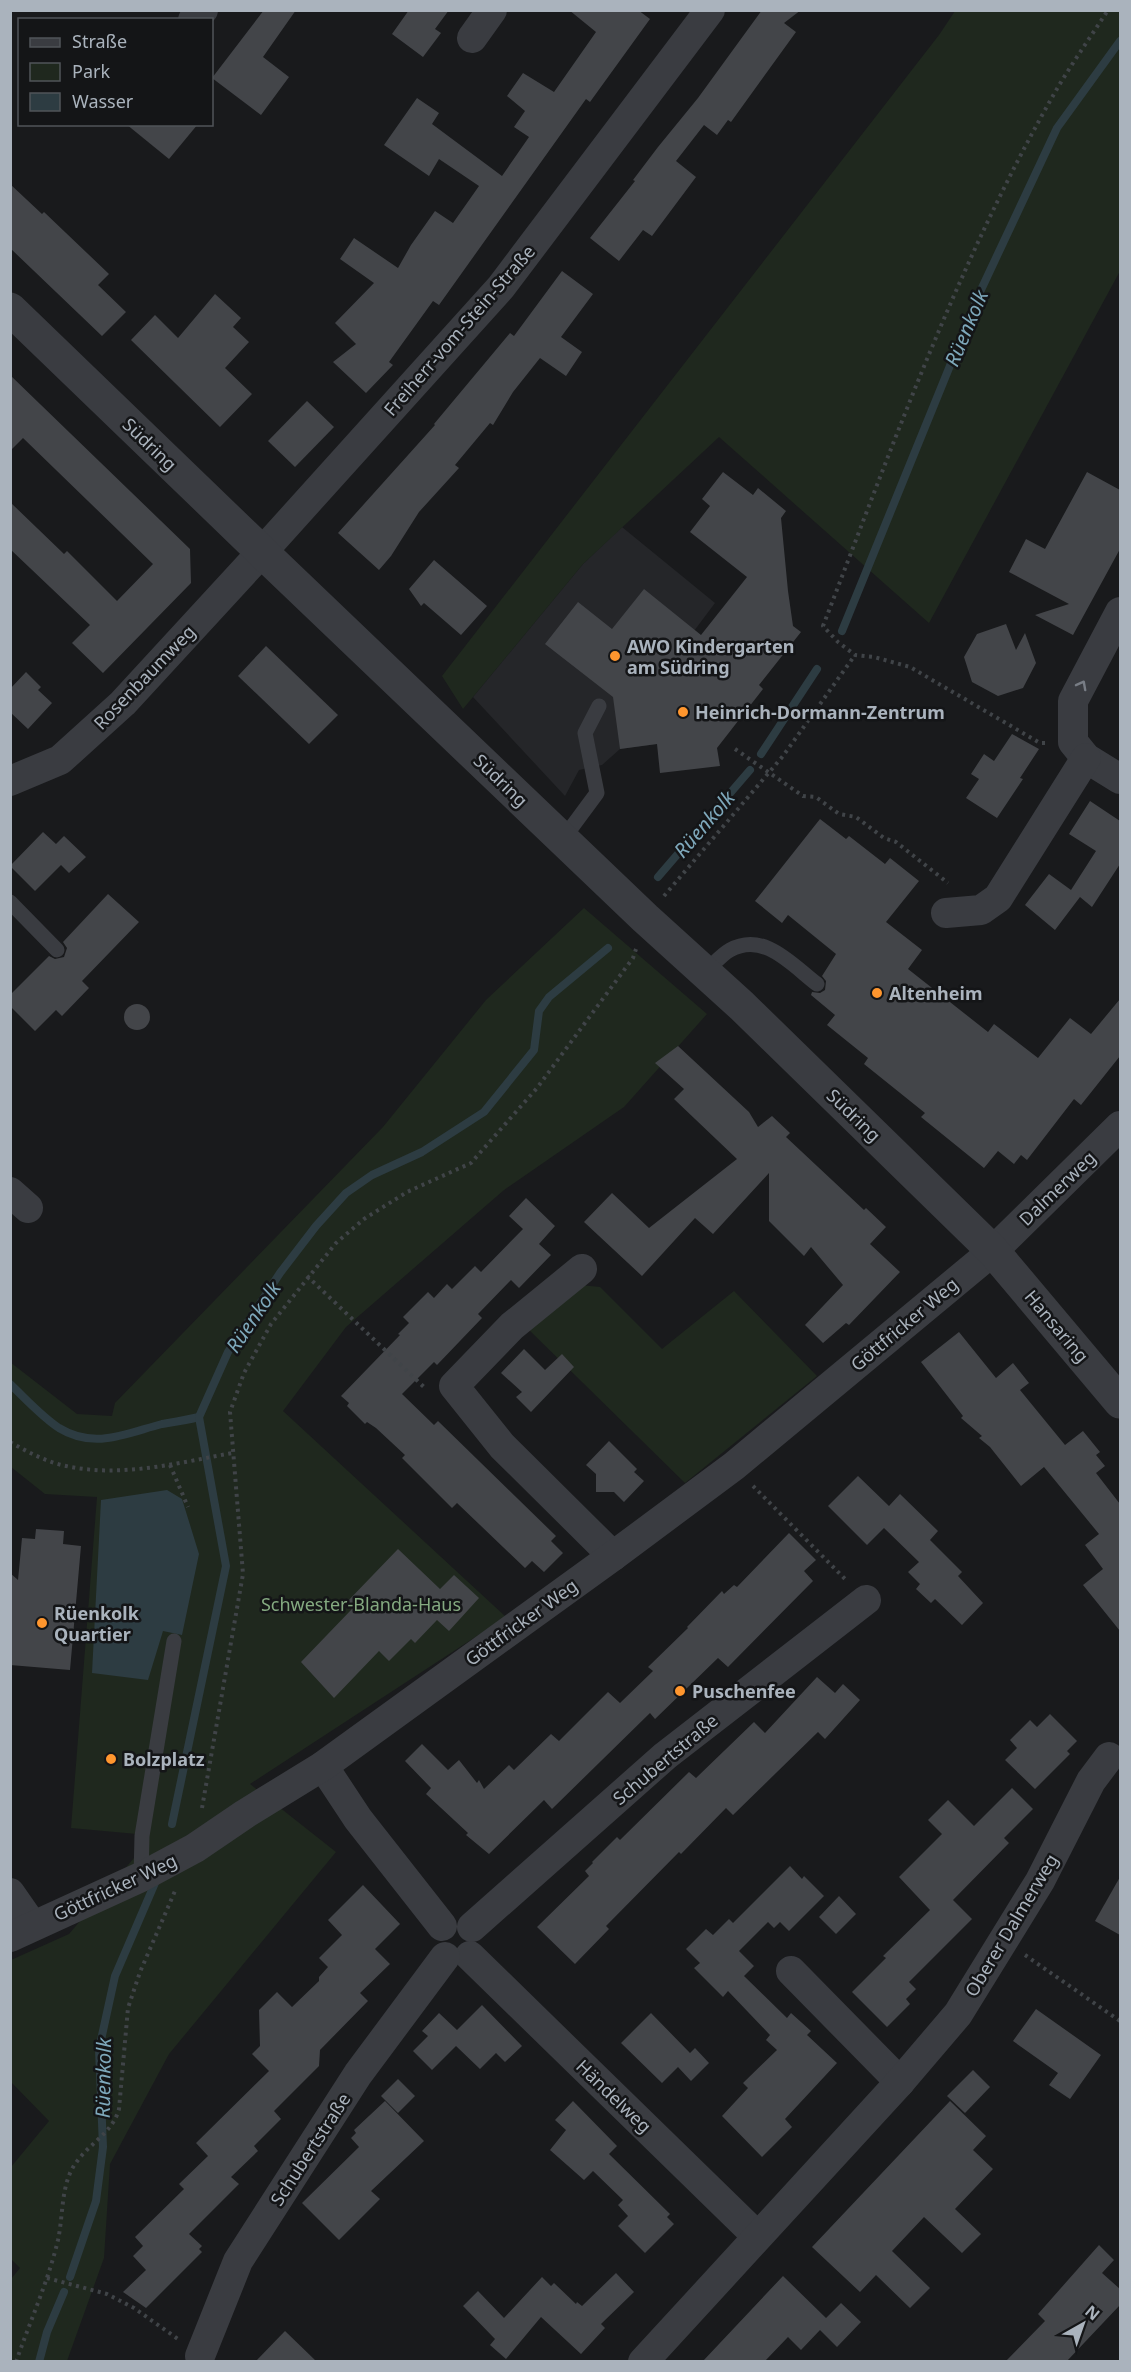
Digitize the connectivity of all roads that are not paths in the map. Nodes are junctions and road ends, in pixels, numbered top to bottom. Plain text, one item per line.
1 (492, 10) edge
2 (705, 12) edge
3 (472, 38) dead end
4 (10, 309) edge
5 (262, 552) junction
6 (1120, 612) edge
7 (599, 706) dead end
8 (1079, 750) junction
9 (1120, 779) edge
10 (10, 781) edge
11 (562, 839) junction
12 (10, 902) edge
13 (946, 913) dead end
14 (57, 950) dead end
15 (705, 972) junction
16 (817, 984) dead end
17 (1120, 1126) edge
18 (993, 1251) junction
19 (582, 1269) dead end
20 (1119, 1397) edge
21 (613, 1556) junction
22 (866, 1600) road end
23 (174, 1641) dead end
24 (1109, 1757) dead end
25 (323, 1766) junction
26 (141, 1876) junction
27 (10, 1893) edge
28 (22, 1931) edge
29 (462, 1947) junction
30 (791, 1971) dead end
31 (900, 2082) junction
32 (757, 2236) junction
33 (200, 2356) road end
34 (643, 2361) edge

1 - 3 street
2 - 5 street, Freiherr-vom-Stein-Straße
4 - 5 street, Südring
5 - 10 street, Rosenbaumweg
5 - 11 street, Südring
8 -> 6 street
7 - 11 lane
8 - 9 street
8 - 13 street
11 - 15 street, Südring
12 - 14 lane
15 - 16 lane
15 - 18 street, Südring
17 - 18 street, Dalmerweg
18 - 20 street, Hansaring
18 - 21 street, Göttfricker Weg
19 - 21 street
21 - 25 street, Göttfricker Weg
22 - 29 street, Schubertstraße
23 - 26 lane
24 - 31 street, Oberer Dalmerweg
25 - 26 street, Göttfricker Weg
25 - 29 street
26 - 28 street, Göttfricker Weg
27 - 28 street
29 - 32 street, Händelweg
29 - 33 street, Schubertstraße
30 - 31 street
31 - 32 street, Oberer Dalmerweg
32 - 34 street, Oberer Dalmerweg

